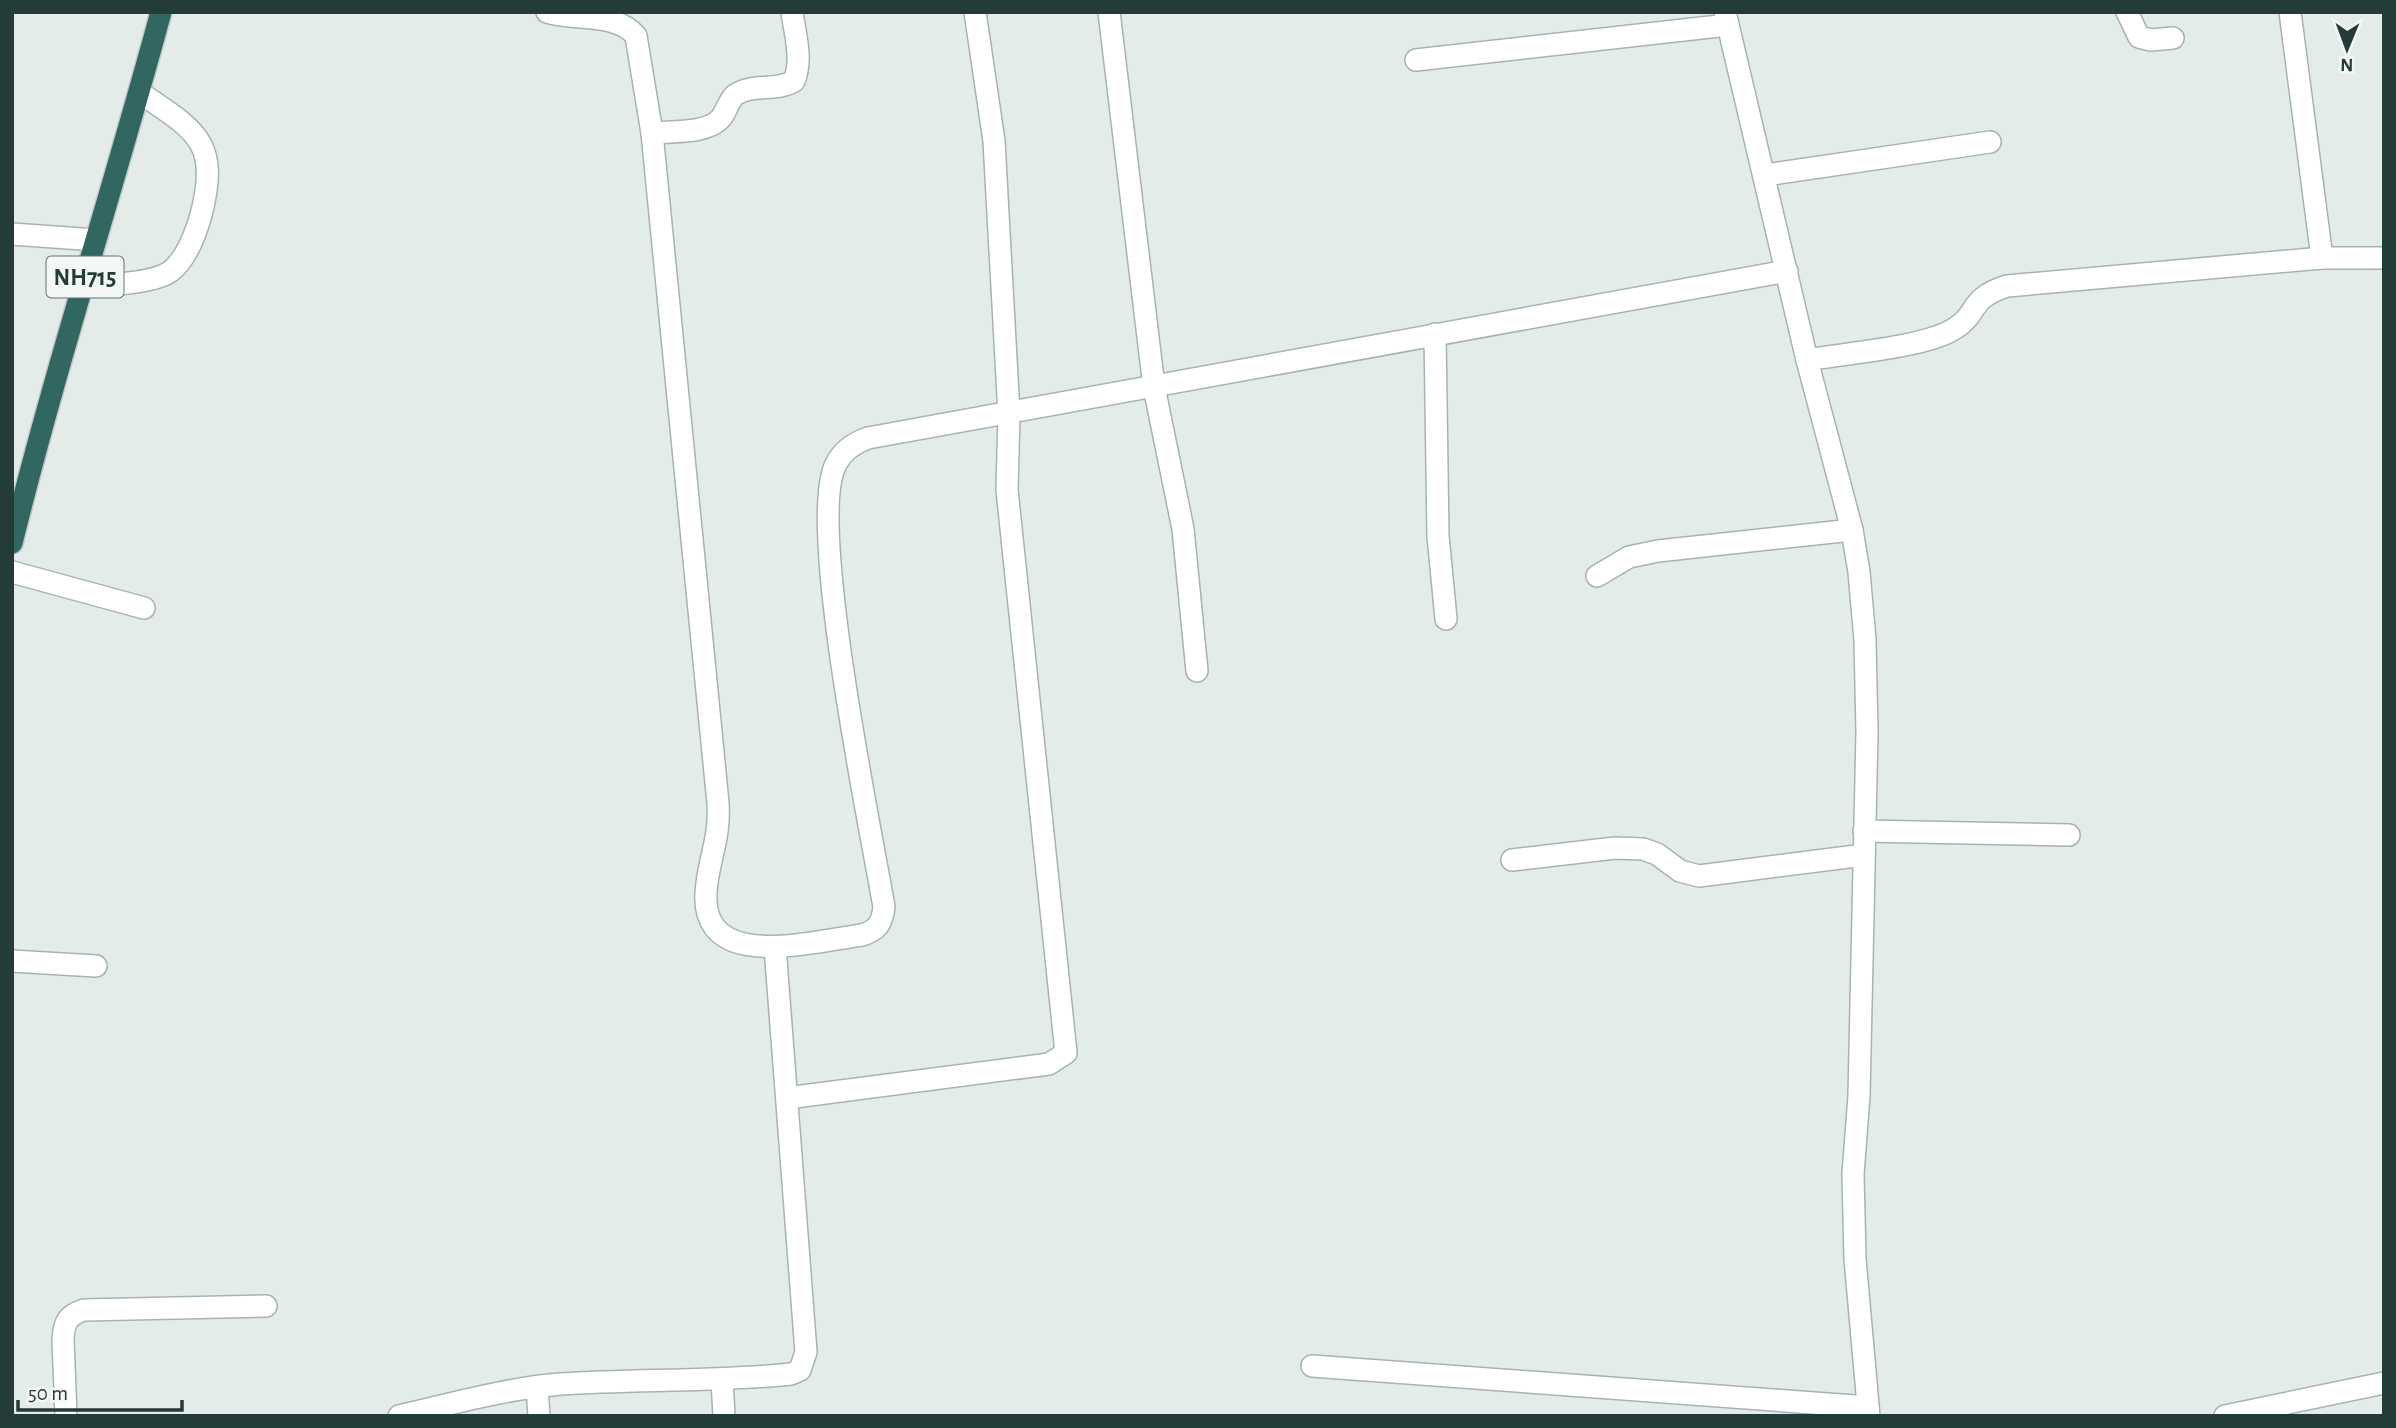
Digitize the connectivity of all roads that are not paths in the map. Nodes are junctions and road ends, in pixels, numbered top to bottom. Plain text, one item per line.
1 (160, 12) edge
2 (547, 12) edge
3 (792, 12) edge
4 (975, 12) edge
5 (1109, 12) edge
6 (2127, 12) edge
7 (2290, 12) edge
8 (1726, 19) edge
9 (2173, 38) dead end
10 (1416, 60) dead end
11 (139, 92) junction
12 (652, 132) junction
13 (1990, 142) dead end
14 (1765, 175) junction
15 (12, 234) edge
16 (96, 240) junction
17 (2322, 258) junction
18 (2384, 258) edge
19 (1787, 271) junction
20 (82, 287) junction
21 (1436, 334) junction
22 (1807, 360) junction
23 (1154, 387) junction
24 (1009, 414) junction
25 (1852, 530) junction
26 (12, 543) edge
27 (12, 572) edge
28 (1598, 576) dead end
29 (144, 608) dead end
30 (1446, 619) dead end
31 (1197, 671) dead end
32 (1864, 831) junction
33 (2069, 835) dead end
34 (1864, 855) junction
35 (1512, 860) dead end
36 (775, 947) junction
37 (12, 961) edge
38 (96, 966) dead end
39 (787, 1098) junction
40 (266, 1306) dead end
41 (1312, 1366) dead end
42 (722, 1380) junction
43 (2384, 1384) edge
44 (537, 1387) junction
45 (1868, 1411) edge
46 (66, 1416) edge
47 (399, 1416) edge
48 (538, 1416) edge
49 (724, 1416) edge
50 (2225, 1416) edge

1 - 11 highway, NH715
2 - 12 street
3 - 12 street
4 - 24 street
5 - 23 street
6 - 9 street
7 - 17 street
8 - 10 street
8 - 14 street
11 - 16 highway, NH715
11 - 20 street
12 - 36 street
13 - 14 street
14 - 19 street
15 - 16 street
16 - 20 highway, NH715
17 - 18 street
17 - 22 street
19 - 21 street
19 - 22 street
20 - 26 highway, NH715
21 - 23 street
21 - 30 street
22 - 25 street
23 - 24 street
23 - 31 street
24 - 36 street
24 - 39 street
25 - 28 street
25 - 32 street
27 - 29 street
32 - 33 street
32 - 34 street
34 - 35 street
34 - 45 street
36 - 39 street
37 - 38 street
39 - 42 street
40 - 46 street
41 - 45 street
42 - 44 street
42 - 49 street
43 - 50 street
44 - 47 street
44 - 48 street

